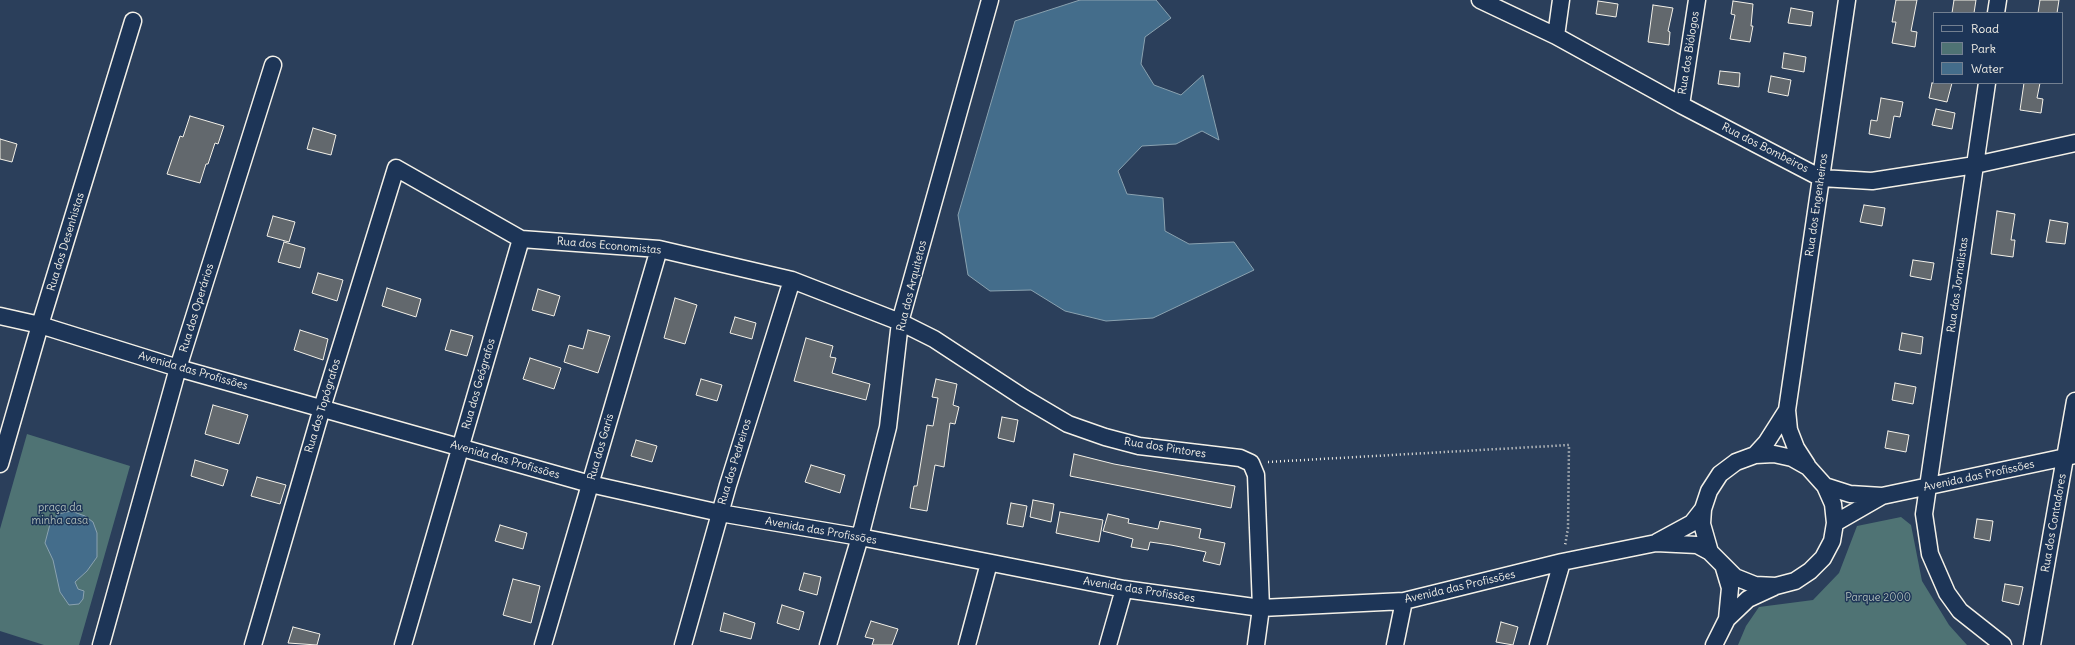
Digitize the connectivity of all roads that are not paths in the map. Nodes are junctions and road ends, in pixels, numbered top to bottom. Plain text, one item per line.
1 (990, 0) edge
2 (1480, 0) edge
3 (1561, 0) edge
4 (1697, 0) edge
5 (1847, 0) edge
6 (1998, 0) edge
7 (1996, 12) edge
8 (133, 21) dead end
9 (1556, 36) junction
10 (273, 65) dead end
11 (1986, 84) edge
12 (1681, 105) junction
13 (2075, 143) edge
14 (1975, 165) junction
15 (396, 168) joint
16 (1821, 178) junction
17 (522, 239) junction
18 (659, 249) junction
19 (792, 280) junction
20 (0, 316) edge
21 (900, 322) junction
22 (40, 325) junction
23 (178, 368) junction
24 (2075, 401) edge
25 (322, 408) junction
26 (1787, 410) junction
27 (460, 447) junction
28 (1755, 455) junction
29 (2070, 456) edge
30 (0, 464) edge
31 (1808, 467) junction
32 (590, 484) junction
33 (1825, 486) junction
34 (1928, 487) junction
35 (1882, 496) junction
36 (1703, 510) junction
37 (720, 513) junction
38 (1835, 523) junction
39 (860, 537) junction
40 (1656, 543) junction
41 (1710, 552) junction
42 (1562, 562) junction
43 (989, 564) junction
44 (1724, 568) junction
45 (1776, 586) junction
46 (1124, 589) junction
47 (1404, 601) junction
48 (1261, 608) junction
49 (1727, 619) junction
50 (100, 645) edge
51 (253, 645) edge
52 (403, 645) edge
53 (543, 645) edge
54 (683, 645) edge
55 (828, 645) edge
56 (967, 645) edge
57 (1108, 645) edge
58 (1256, 645) edge
59 (1395, 645) edge
60 (1538, 645) edge
61 (1714, 645) edge
62 (2002, 645) edge
63 (2032, 645) edge

1 - 21 street, Rua dos Arquitetos
2 - 9 street, Rua dos Bombeiros
3 - 9 street
4 - 12 street, Rua dos Biólogos
5 - 16 street, Rua dos Engenheiros
6 - 7 street
8 - 22 street, Rua dos Desenhistas
9 - 12 street, Rua dos Bombeiros
10 - 23 street, Rua dos Operários
11 - 14 street, Rua dos Jornalistas
12 - 16 street, Rua dos Bombeiros
13 - 14 street, Rua dos Bombeiros
14 - 16 street, Rua dos Bombeiros
14 - 34 street, Rua dos Jornalistas
15 - 17 street, Rua dos Economistas
15 - 25 street, Rua dos Topógrafos
16 - 26 street, Rua dos Engenheiros
17 - 18 street, Rua dos Economistas
17 - 27 street, Rua dos Geógrafos
18 - 19 street, Rua dos Economistas
18 - 32 street, Rua dos Garis
19 - 21 street, Rua dos Economistas
19 - 37 street, Rua dos Pedreiros
20 - 22 street, Avenida das Profissões
21 - 39 street, Rua dos Arquitetos
21 - 48 street, Rua dos Pintores
22 - 23 street, Avenida das Profissões
22 - 30 street, Rua dos Desenhistas
23 - 25 street, Avenida das Profissões
23 - 50 street, Rua dos Operários
24 - 29 street, Rua dos Contadores
25 - 27 street, Avenida das Profissões
25 - 51 street, Rua dos Topógrafos
26 - 28 street, Rua dos Engenheiros
26 - 31 street, Rua dos Engenheiros
27 - 32 street, Avenida das Profissões
27 - 52 street, Rua dos Geógrafos
28 - 31 street
28 - 36 street
29 - 34 street, Avenida das Profissões
29 - 63 street, Rua dos Contadores
31 - 33 street
32 - 37 street, Avenida das Profissões
32 - 53 street, Rua dos Garis
33 - 35 street
33 - 38 street
34 - 35 street, Avenida das Profissões
34 - 62 street, Rua dos Jornalistas
35 - 38 street
36 - 40 street
36 - 41 street
37 - 39 street, Avenida das Profissões
37 - 54 street, Rua dos Pedreiros
38 - 45 street
39 - 43 street, Avenida das Profissões
39 - 55 street, Rua dos Arquitetos
40 - 41 street
40 - 42 street, Avenida das Profissões
41 - 44 street
42 - 47 street, Avenida das Profissões
42 - 60 street
43 - 46 street, Avenida das Profissões
43 - 56 street
44 - 45 street
44 - 49 street
45 - 49 street
46 - 48 street, Avenida das Profissões
46 - 57 street
47 - 48 street, Avenida das Profissões
47 - 59 street
48 - 58 street
49 - 61 street

